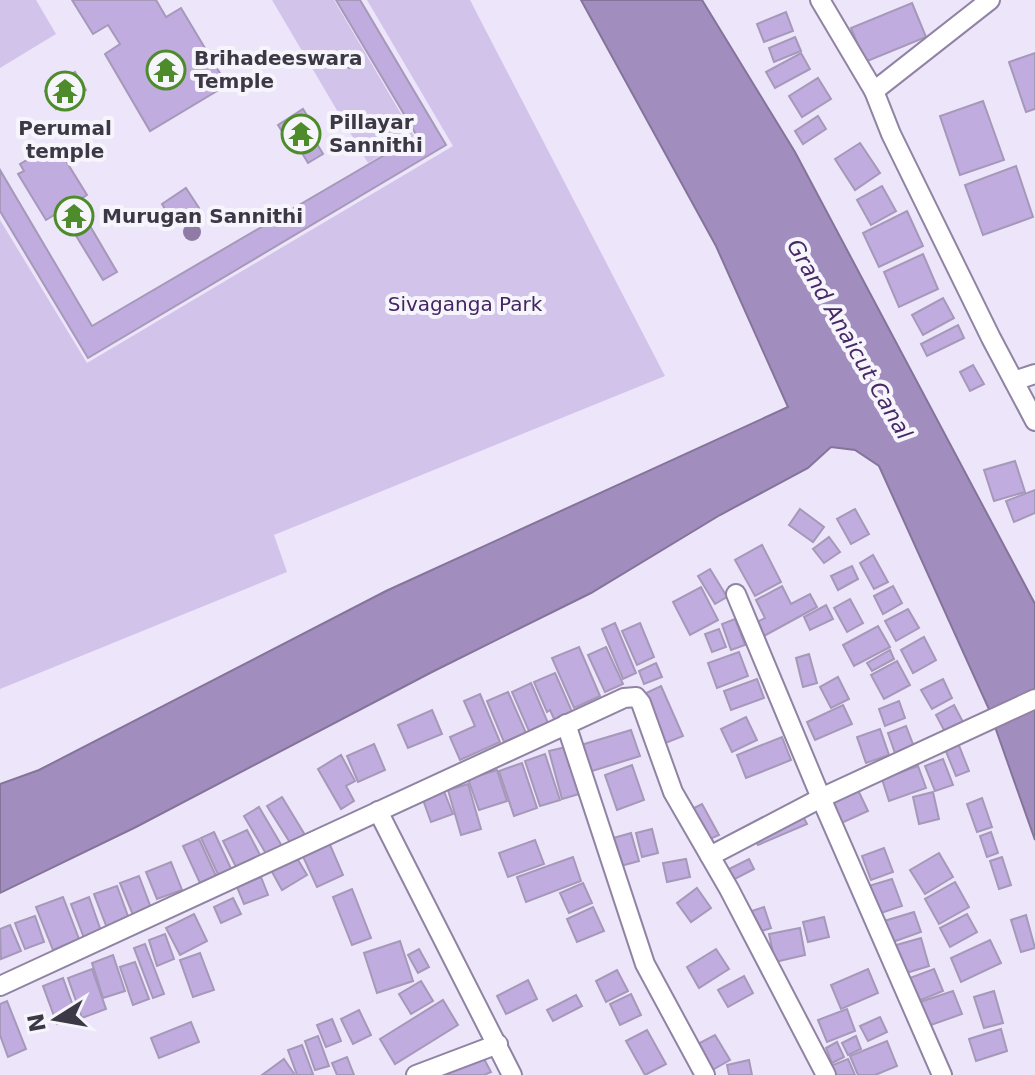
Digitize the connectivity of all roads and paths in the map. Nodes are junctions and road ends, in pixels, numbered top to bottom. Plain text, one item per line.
1 (820, 0) edge
2 (990, 0) edge
3 (874, 91) junction
4 (1035, 374) edge
5 (1014, 381) junction
6 (1035, 421) edge
7 (736, 594) dead end
8 (1035, 699) edge
9 (566, 724) junction
10 (821, 798) junction
11 (378, 811) junction
12 (710, 856) junction
13 (0, 986) edge
14 (498, 1044) junction
15 (416, 1075) edge
16 (512, 1075) edge
17 (705, 1075) edge
18 (826, 1075) edge
19 (942, 1075) edge

1 - 3 street
2 - 3 street
3 - 5 street
4 - 5 street
5 - 6 street
7 - 10 street
8 - 10 street
9 - 11 street
9 - 12 street
9 - 17 street
10 - 12 street
10 - 19 street
11 - 13 street
11 - 14 street
12 - 18 street
14 - 15 street
14 - 16 street

